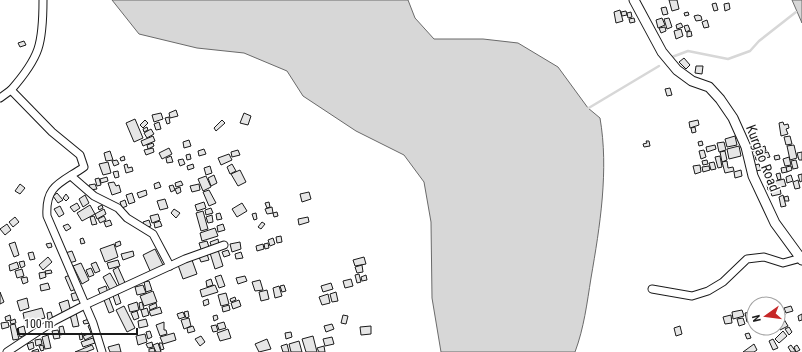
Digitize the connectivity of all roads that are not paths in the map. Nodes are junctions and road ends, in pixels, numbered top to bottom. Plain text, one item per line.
1 (42, 0) edge
2 (634, 0) edge
3 (11, 90) junction
4 (0, 98) edge
5 (71, 176) junction
6 (224, 245) dead end
7 (801, 259) edge
8 (170, 266) junction
9 (652, 289) dead end
10 (85, 305) junction
11 (7, 352) edge
12 (102, 352) edge

1 - 3 street
2 - 7 street, Kurgao Road
3 - 4 street
3 - 5 street
5 - 8 street
5 - 10 street
6 - 8 street
7 - 9 street
8 - 10 street
10 - 11 street
10 - 12 street

